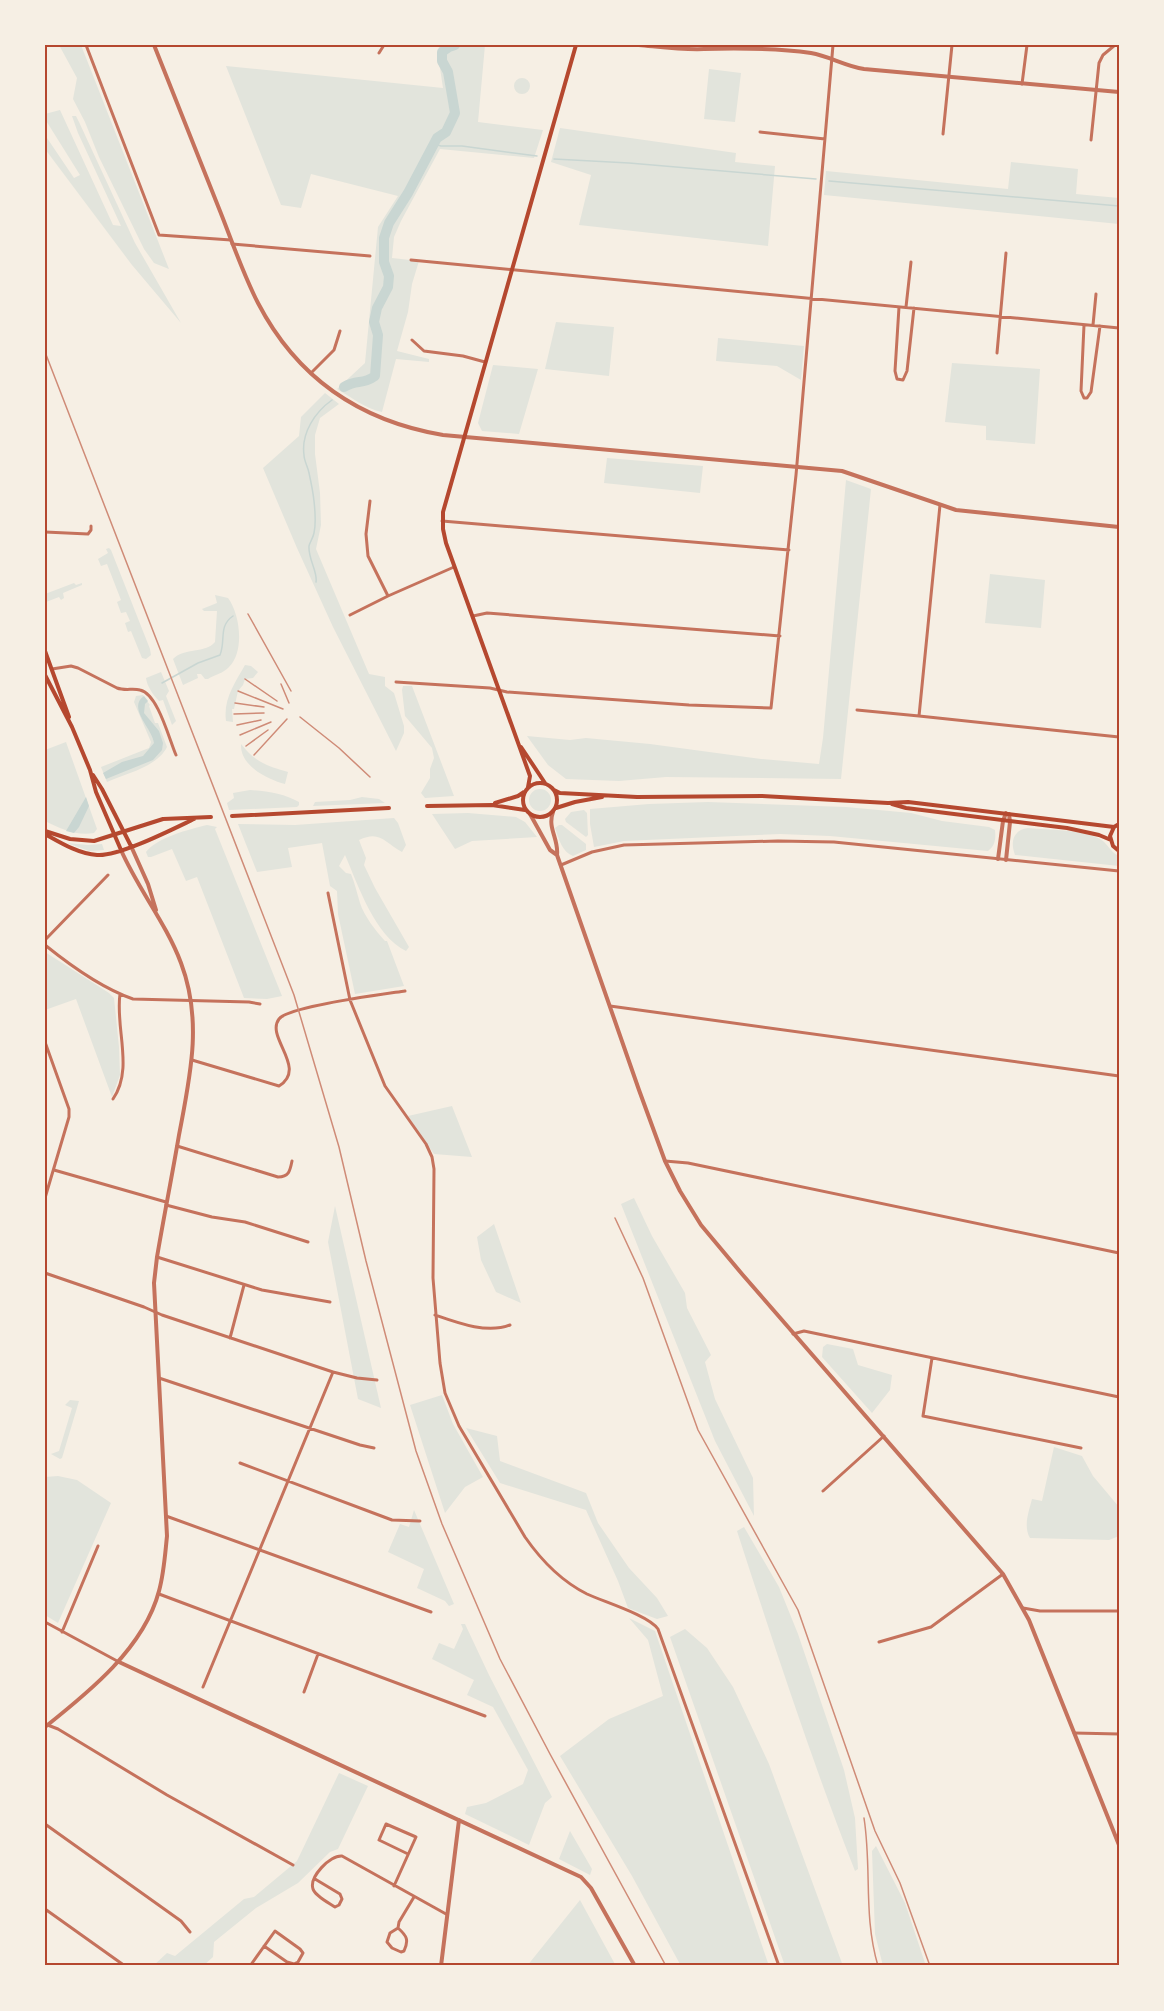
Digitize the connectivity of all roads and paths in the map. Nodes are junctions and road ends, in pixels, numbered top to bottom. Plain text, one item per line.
1 (86, 45) edge
2 (154, 45) edge
3 (384, 45) edge
4 (576, 45) edge
5 (639, 45) edge
6 (833, 45) edge
7 (952, 45) edge
8 (1027, 45) edge
9 (1115, 45) edge
10 (379, 53) dead end
11 (831, 60) junction
12 (948, 77) junction
13 (1022, 84) junction
14 (1096, 90) junction
15 (1119, 92) edge
16 (760, 132) dead end
17 (943, 134) dead end
18 (825, 139) junction
19 (1091, 140) dead end
20 (232, 242) junction
21 (1006, 253) dead end
22 (370, 256) dead end
23 (411, 260) dead end
24 (911, 262) dead end
25 (511, 270) junction
26 (1096, 294) dead end
27 (811, 298) junction
28 (899, 307) junction
29 (906, 308) junction
30 (914, 308) junction
31 (1001, 316) junction
32 (1084, 324) junction
33 (1093, 325) junction
34 (1100, 326) junction
35 (1119, 328) edge
36 (340, 330) dead end
37 (412, 340) dead end
38 (997, 353) dead end
39 (485, 362) junction
40 (311, 373) junction
41 (464, 436) junction
42 (796, 466) junction
43 (370, 501) dead end
44 (940, 505) junction
45 (442, 521) junction
46 (91, 526) dead end
47 (1119, 527) edge
48 (45, 532) edge
49 (789, 550) junction
50 (454, 567) junction
51 (388, 596) junction
52 (350, 615) dead end
53 (472, 616) junction
54 (780, 636) junction
55 (45, 651) edge
56 (52, 669) junction
57 (45, 673) edge
58 (396, 682) dead end
59 (498, 690) junction
60 (857, 710) dead end
61 (919, 716) junction
62 (72, 727) junction
63 (1119, 737) edge
64 (519, 744) junction
65 (176, 755) dead end
66 (90, 770) junction
67 (545, 784) junction
68 (527, 789) junction
69 (554, 789) junction
70 (607, 796) junction
71 (888, 803) junction
72 (492, 805) junction
73 (427, 806) dead end
74 (389, 808) dead end
75 (526, 810) junction
76 (554, 810) junction
77 (530, 814) junction
78 (1008, 814) junction
79 (232, 816) dead end
80 (212, 817) dead end
81 (198, 818) junction
82 (1003, 821) junction
83 (1010, 822) junction
84 (1117, 826) edge
85 (45, 832) edge
86 (124, 832) junction
87 (114, 834) junction
88 (1110, 840) junction
89 (130, 846) junction
90 (121, 850) junction
91 (1119, 851) edge
92 (557, 855) junction
93 (998, 859) junction
94 (1006, 860) junction
95 (561, 865) junction
96 (1119, 872) edge
97 (108, 875) dead end
98 (328, 894) dead end
99 (157, 914) junction
100 (45, 940) edge
101 (45, 945) edge
102 (405, 992) dead end
103 (120, 994) junction
104 (350, 1000) junction
105 (192, 1001) junction
106 (260, 1004) dead end
107 (610, 1006) junction
108 (45, 1042) edge
109 (192, 1060) junction
110 (1119, 1076) edge
111 (113, 1099) dead end
112 (177, 1146) junction
113 (292, 1161) dead end
114 (665, 1161) junction
115 (54, 1170) junction
116 (45, 1198) edge
117 (166, 1203) junction
118 (308, 1242) dead end
119 (1119, 1253) edge
120 (157, 1257) junction
121 (45, 1273) edge
122 (244, 1285) junction
123 (330, 1302) dead end
124 (154, 1312) junction
125 (435, 1315) junction
126 (510, 1324) dead end
127 (793, 1334) junction
128 (230, 1338) junction
129 (932, 1358) junction
130 (333, 1372) junction
131 (157, 1378) junction
132 (377, 1380) dead end
133 (1119, 1397) edge
134 (310, 1428) junction
135 (884, 1436) junction
136 (374, 1448) dead end
137 (1081, 1448) dead end
138 (240, 1463) dead end
139 (289, 1481) junction
140 (823, 1491) dead end
141 (166, 1516) junction
142 (420, 1521) dead end
143 (98, 1546) dead end
144 (260, 1550) junction
145 (1003, 1574) junction
146 (159, 1594) junction
147 (1023, 1608) junction
148 (1119, 1611) edge
149 (431, 1612) dead end
150 (231, 1621) junction
151 (45, 1622) edge
152 (62, 1632) junction
153 (879, 1642) dead end
154 (318, 1654) junction
155 (119, 1662) junction
156 (203, 1688) dead end
157 (304, 1692) dead end
158 (485, 1716) dead end
159 (46, 1726) edge
160 (1074, 1733) junction
161 (1119, 1734) edge
162 (459, 1820) junction
163 (45, 1824) edge
164 (1119, 1845) edge
165 (408, 1854) junction
166 (293, 1865) dead end
167 (315, 1879) junction
168 (394, 1886) junction
169 (414, 1897) junction
170 (45, 1910) edge
171 (446, 1914) junction
172 (398, 1928) junction
173 (190, 1932) dead end
174 (264, 1946) junction
175 (125, 1966) edge
176 (250, 1966) edge
177 (441, 1966) edge
178 (635, 1966) edge
179 (779, 1966) edge

1 - 20 street
2 - 20 street
3 - 10 street
4 - 25 main road
5 - 11 street
6 - 11 street
7 - 12 street
8 - 13 street
9 - 14 street
11 - 12 street
11 - 18 street
12 - 13 street
12 - 17 street
13 - 14 street
14 - 15 street
14 - 19 street
16 - 18 street
18 - 27 street
20 - 22 street
20 - 40 street
21 - 31 street
23 - 25 street
24 - 29 street
25 - 27 street
25 - 39 main road
26 - 33 street
27 - 28 street
27 - 42 street
28 - 29 street
28 - 30 street
29 - 30 street
30 - 31 street
31 - 32 street
31 - 38 street
32 - 33 street
32 - 34 street
33 - 34 street
34 - 35 street
36 - 40 street
37 - 39 street
39 - 41 main road
40 - 41 street
41 - 42 street
41 - 45 main road
42 - 44 street
42 - 49 street
43 - 51 street
44 - 47 street
44 - 61 street
45 - 49 street
45 - 50 main road
46 - 48 street
49 - 54 street
50 - 51 street
50 - 53 main road
51 - 52 street
53 - 54 street
53 - 59 main road
54 - 59 street
55 - 56 main road
56 - 57 street
56 - 62 main road
56 - 65 street
57 - 62 main road
58 - 59 street
59 - 64 main road
60 - 61 street
61 - 63 street
62 - 66 main road
64 - 67 main road
64 - 68 main road
66 - 86 main road
66 - 87 main road
67 - 68 main road
67 - 69 main road
68 - 72 main road
68 - 75 main road
69 - 70 main road
69 - 76 main road
70 - 71 main road
70 - 76 main road
71 - 78 main road
71 - 82 main road
72 - 73 main road
72 - 75 main road
74 - 79 main road
75 - 77 main road
76 - 77 main road
76 - 92 street
77 - 92 street
78 - 82 street
78 - 83 street
78 - 84 main road
80 - 81 main road
81 - 86 main road
81 - 89 main road
82 - 83 main road
82 - 93 street
83 - 88 main road
83 - 94 street
84 - 88 main road
85 - 87 main road
85 - 90 main road
86 - 87 main road
86 - 89 main road
87 - 90 main road
88 - 91 main road
89 - 90 main road
89 - 99 street
90 - 99 street
92 - 95 street
93 - 94 street
93 - 95 street
94 - 96 street
95 - 107 street
97 - 100 street
98 - 104 street
99 - 105 street
101 - 103 street
102 - 104 street
103 - 105 street
103 - 111 street
104 - 109 street
104 - 125 street
105 - 106 street
105 - 109 street
107 - 110 street
107 - 114 street
108 - 115 street
109 - 112 street
112 - 113 street
112 - 117 street
114 - 119 street
114 - 127 street
115 - 116 street
115 - 117 street
117 - 118 street
117 - 120 street
120 - 122 street
120 - 124 street
121 - 124 street
122 - 123 street
122 - 128 street
124 - 128 street
124 - 131 street
125 - 126 street
125 - 179 street
127 - 129 street
127 - 135 street
128 - 130 street
129 - 133 street
129 - 137 street
130 - 132 street
130 - 134 street
131 - 134 street
131 - 141 street
134 - 136 street
134 - 139 street
135 - 140 street
135 - 145 street
138 - 139 street
139 - 142 street
139 - 144 street
141 - 144 street
141 - 146 street
143 - 152 street
144 - 149 street
144 - 150 street
145 - 147 street
145 - 153 street
146 - 150 street
146 - 155 street
147 - 148 street
147 - 160 street
150 - 154 street
150 - 156 street
151 - 152 street
152 - 155 street
154 - 157 street
154 - 158 street
155 - 159 street
155 - 162 street
159 - 166 street
160 - 161 street
160 - 164 street
162 - 171 street
162 - 178 street
163 - 173 street
165 - 165 street
165 - 168 street
167 - 167 street
167 - 168 street
168 - 169 street
169 - 171 street
169 - 172 street
170 - 175 street
171 - 177 street
172 - 172 street
174 - 174 street
174 - 176 street

